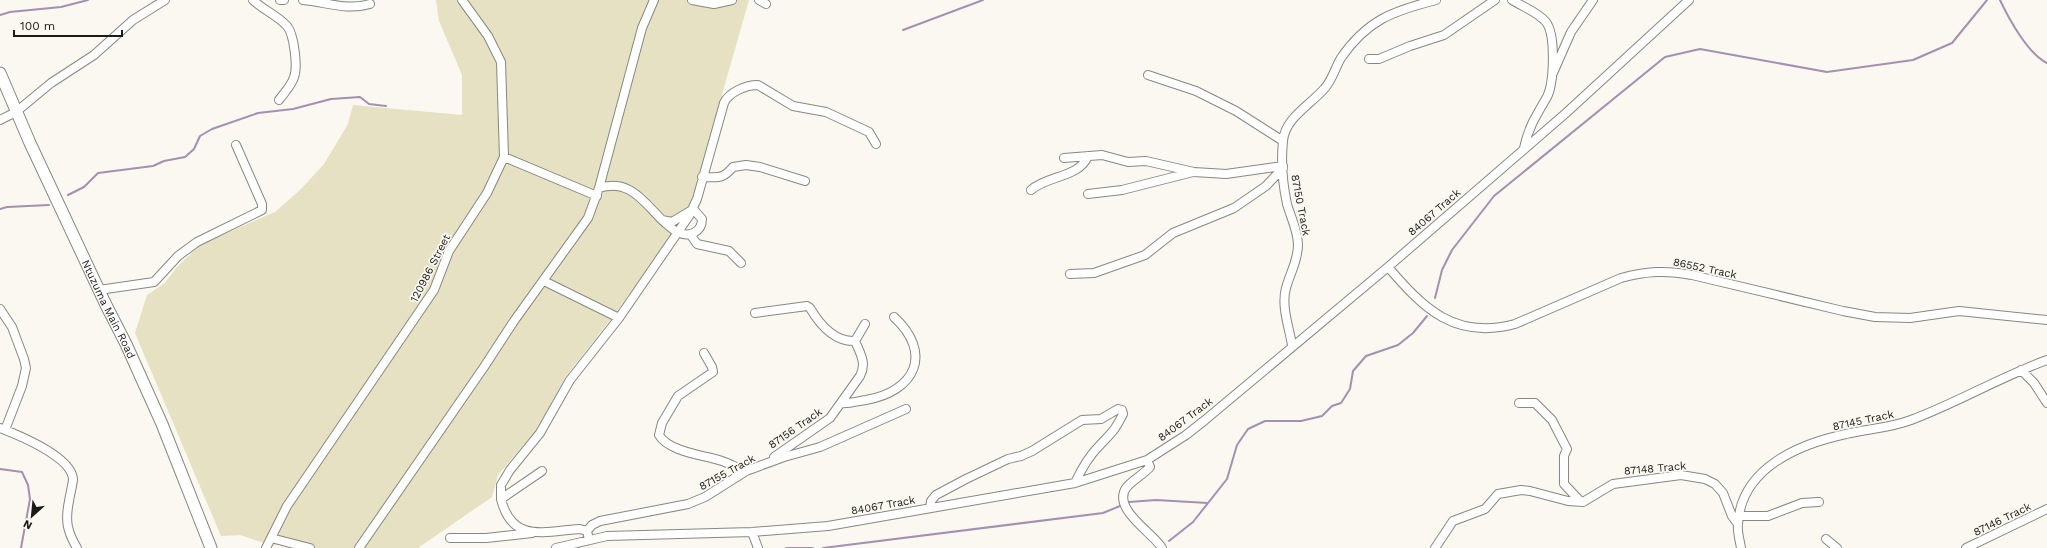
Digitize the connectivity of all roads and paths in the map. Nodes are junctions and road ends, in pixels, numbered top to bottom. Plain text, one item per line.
1 (165, 0) edge
2 (253, 0) edge
3 (280, 0) edge
4 (284, 0) edge
5 (303, 0) edge
6 (462, 0) edge
7 (654, 0) edge
8 (692, 0) edge
9 (732, 0) edge
10 (759, 0) edge
11 (1436, 0) edge
12 (1495, 0) edge
13 (1512, 0) edge
14 (1593, 0) edge
15 (1689, 0) edge
16 (370, 4) dead end
17 (766, 4) dead end
18 (1369, 59) dead end
19 (0, 73) edge
20 (1148, 75) dead end
21 (1552, 76) junction
22 (279, 100) dead end
23 (16, 112) junction
24 (0, 120) edge
25 (1283, 141) junction
26 (876, 144) dead end
27 (236, 145) dead end
28 (1524, 148) junction
29 (1088, 156) junction
30 (504, 157) junction
31 (1064, 158) dead end
32 (1283, 167) junction
33 (1194, 172) junction
34 (702, 177) junction
35 (805, 181) dead end
36 (599, 188) junction
37 (1031, 190) dead end
38 (1088, 194) dead end
39 (597, 196) junction
40 (692, 210) junction
41 (662, 220) junction
42 (678, 233) junction
43 (690, 234) junction
44 (741, 263) dead end
45 (1388, 266) junction
46 (1070, 274) dead end
47 (544, 281) junction
48 (99, 290) junction
49 (0, 309) edge
50 (755, 313) dead end
51 (894, 317) dead end
52 (620, 318) junction
53 (2047, 320) edge
54 (865, 324) dead end
55 (855, 341) junction
56 (1292, 345) junction
57 (704, 353) dead end
58 (2047, 360) edge
59 (2021, 370) junction
60 (841, 402) junction
61 (1519, 403) dead end
62 (2047, 403) edge
63 (906, 409) dead end
64 (3, 429) edge
65 (1147, 460) junction
66 (763, 464) junction
67 (542, 471) dead end
68 (746, 471) junction
69 (1075, 483) junction
70 (501, 499) junction
71 (1581, 502) junction
72 (1819, 502) dead end
73 (930, 508) junction
74 (2047, 509) edge
75 (1739, 520) junction
76 (587, 532) junction
77 (752, 532) junction
78 (532, 533) junction
79 (271, 538) junction
80 (450, 538) dead end
81 (1826, 539) dead end
82 (589, 540) junction
83 (78, 548) edge
84 (211, 548) edge
85 (266, 548) edge
86 (310, 548) edge
87 (359, 548) edge
88 (556, 548) edge
89 (758, 548) edge
90 (1162, 548) edge
91 (1435, 548) edge
92 (1741, 548) edge
93 (1837, 548) edge
94 (1966, 548) edge

1 - 23 street
2 - 22 street
3 - 4 street
5 - 16 street
6 - 30 street, 120986 Street
7 - 36 street
8 - 9 street
10 - 17 street
11 - 25 street, 87150 Track
12 - 18 street
13 - 21 street
14 - 21 street
15 - 28 street, 84067 Track
19 - 23 main road, Ntuzuma Main Road
20 - 25 street
21 - 28 street
23 - 24 street
23 - 48 main road, Ntuzuma Main Road
25 - 32 street, 87150 Track
26 - 34 street
27 - 48 street
28 - 45 street, 84067 Track
29 - 31 street
29 - 33 street
29 - 37 street
30 - 39 street
30 - 79 street, 120986 Street
32 - 33 street
32 - 46 street
32 - 56 street, 87150 Track
33 - 38 street
34 - 35 street
34 - 40 street
36 - 39 street
36 - 41 street
39 - 47 street
40 - 41 street
40 - 42 street
40 - 43 street
41 - 42 street
42 - 43 street
42 - 52 street
43 - 44 street
45 - 53 street, 86552 Track
45 - 56 street, 84067 Track
47 - 52 street
47 - 87 street
48 - 84 main road, Ntuzuma Main Road
49 - 64 street
50 - 55 street
51 - 60 street
52 - 70 street
54 - 55 street
55 - 60 street, 87156 Track
56 - 65 street, 84067 Track
57 - 68 street
58 - 59 street, 87145 Track
59 - 62 street
59 - 75 street, 87145 Track
60 - 66 street, 87156 Track
61 - 71 street
63 - 66 street, 87155 Track
64 - 83 street
65 - 69 street, 84067 Track
65 - 90 street
66 - 68 street, 87155 Track
67 - 70 street
68 - 76 street, 87155 Track
69 - 73 street, 84067 Track
69 - 73 street
70 - 78 street
71 - 75 street, 87148 Track
71 - 91 street
72 - 75 street
73 - 77 street, 84067 Track
74 - 94 street, 87146 Track
75 - 92 street, 87145 Track
76 - 78 street
76 - 82 street
77 - 82 street, 84067 Track
77 - 89 street
78 - 80 street
79 - 85 street, 120986 Street
79 - 86 street
81 - 93 street
82 - 88 street, 84067 Track

